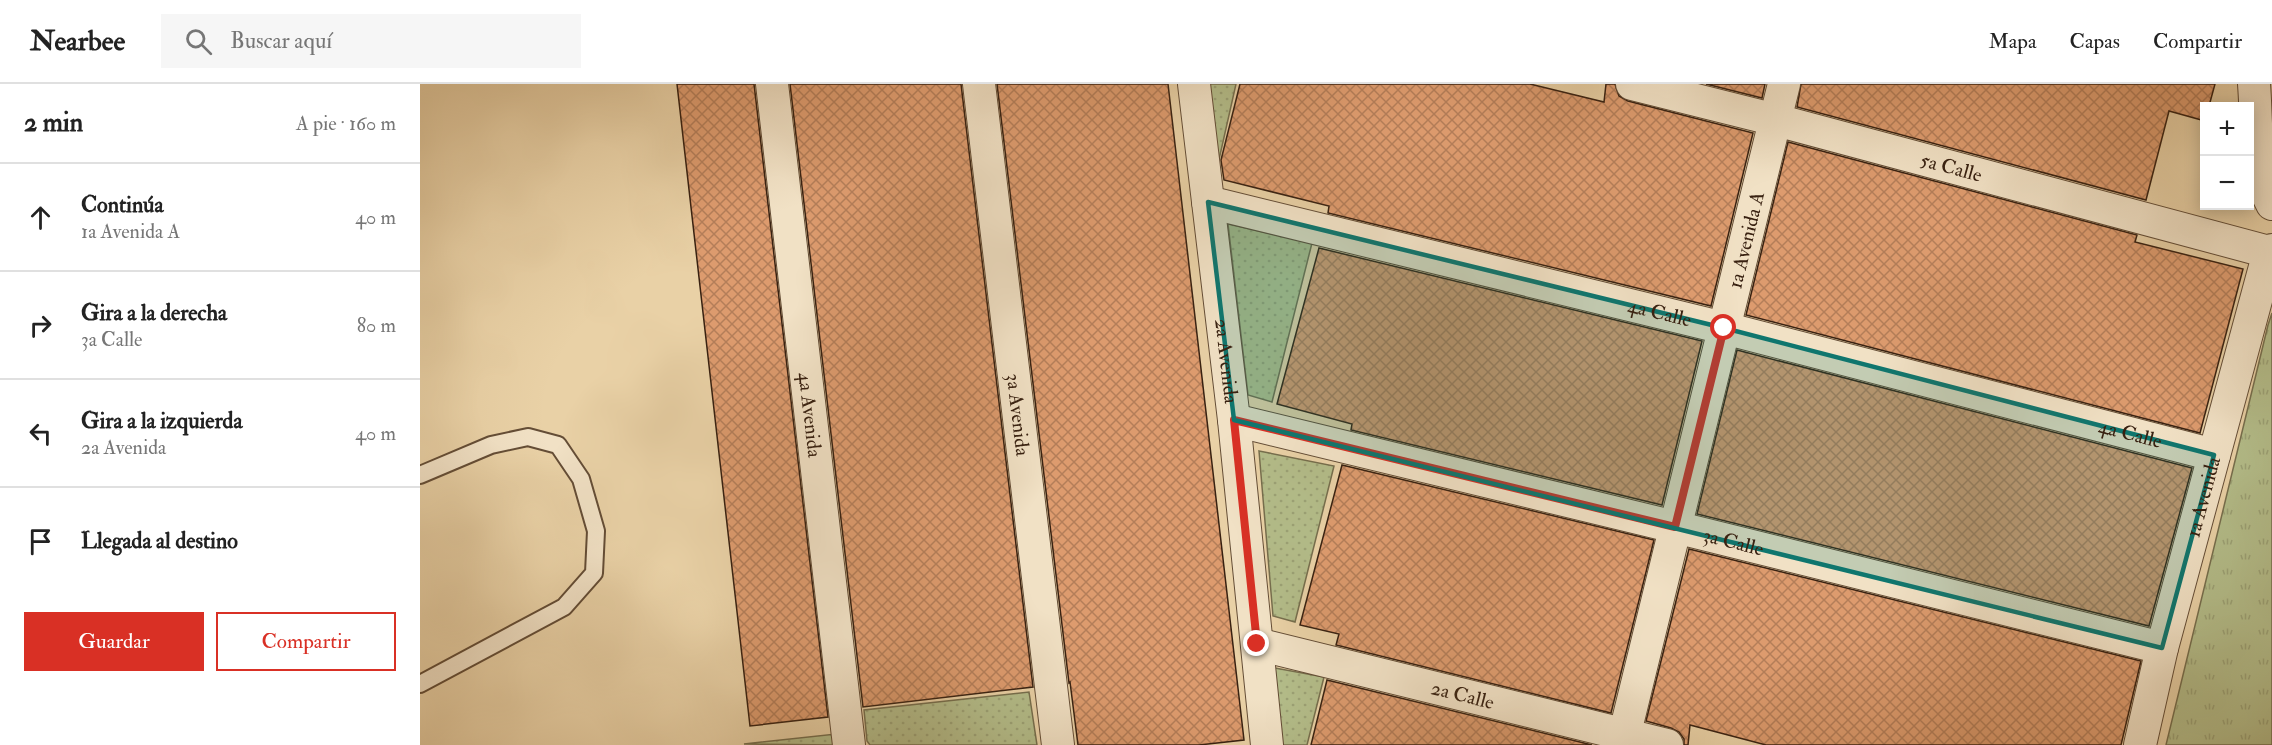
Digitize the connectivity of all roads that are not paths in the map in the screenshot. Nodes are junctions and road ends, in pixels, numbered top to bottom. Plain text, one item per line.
1 (772, 84) edge
2 (979, 84) edge
3 (1194, 84) edge
4 (1632, 84) edge
5 (1784, 84) edge
6 (2254, 84) edge
7 (1776, 120) junction
8 (1209, 202) junction
9 (2272, 204) edge
10 (2270, 251) edge
11 (1724, 328) junction
12 (1234, 420) junction
13 (2214, 455) junction
14 (420, 475) edge
15 (1675, 527) junction
16 (1257, 644) junction
17 (2162, 648) junction
18 (420, 684) edge
19 (1624, 740) edge
20 (849, 745) edge
21 (1058, 745) edge
22 (1267, 745) edge
23 (1666, 745) edge
24 (2139, 745) edge

1 - 20 street, 4a Avenida
2 - 21 street, 3a Avenida
3 - 8 street, 2a Avenida
4 - 7 street, 5a Calle
5 - 7 street, 1a Avenida A
6 - 9 street
7 - 10 street, 5a Calle
7 - 11 street, 1a Avenida A
8 - 11 street, 4a Calle
8 - 12 street, 2a Avenida
10 - 13 street, 1a Avenida
11 - 13 street, 4a Calle
11 - 15 street, 1a Avenida A
12 - 15 street, 3a Calle
12 - 16 street, 2a Avenida
13 - 17 street, 1a Avenida
14 - 18 lane
15 - 17 street, 3a Calle
15 - 19 street, 1a Avenida A
16 - 19 street, 2a Calle
16 - 22 street, 2a Avenida
17 - 24 street, 1a Avenida
19 - 23 street, 2a Calle

